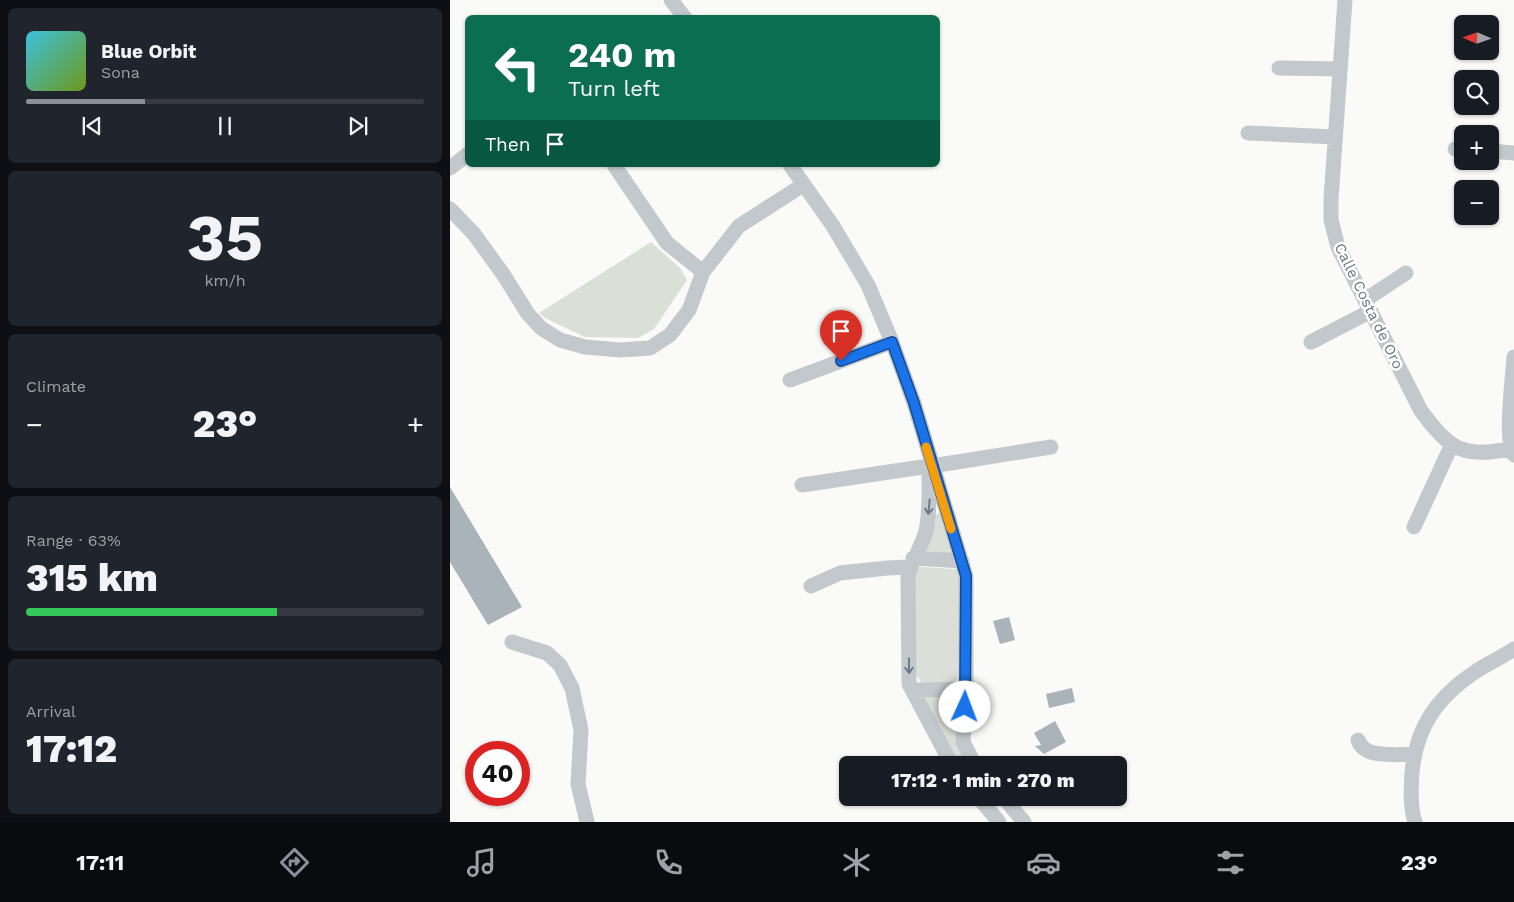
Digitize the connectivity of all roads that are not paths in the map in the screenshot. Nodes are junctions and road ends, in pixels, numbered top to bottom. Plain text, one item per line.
1 (671, 0) edge
2 (1345, 0) edge
3 (683, 15) edge
4 (1279, 68) dead end
5 (1340, 69) junction
6 (1248, 133) dead end
7 (1335, 137) junction
8 (1499, 152) edge
9 (1514, 153) edge
10 (465, 156) edge
11 (615, 167) edge
12 (791, 167) edge
13 (450, 168) edge
14 (804, 185) junction
15 (450, 209) edge
16 (704, 272) junction
17 (1406, 273) dead end
18 (1368, 305) junction
19 (892, 342) junction
20 (1310, 342) dead end
21 (1514, 357) edge
22 (790, 380) dead end
23 (1452, 444) junction
24 (1051, 447) dead end
25 (1512, 452) edge
26 (930, 464) junction
27 (802, 485) dead end
28 (1414, 526) dead end
29 (962, 561) junction
30 (912, 563) junction
31 (811, 586) dead end
32 (512, 642) dead end
33 (1514, 649) edge
34 (966, 689) junction
35 (912, 690) junction
36 (1358, 740) dead end
37 (1412, 755) junction
38 (947, 756) edge
39 (970, 756) edge
40 (986, 806) edge
41 (1011, 806) edge
42 (587, 822) edge
43 (999, 822) edge
44 (1024, 822) edge
45 (1415, 822) edge

1 - 3 street
2 - 5 street, Calle Costa de Oro
4 - 5 street
5 - 7 street, Calle Costa de Oro
6 - 7 street
7 - 18 street, Calle Costa de Oro
8 - 9 street
10 - 13 street
11 - 16 street
12 - 14 street
14 - 16 street
14 - 19 street
15 - 16 street
17 - 18 street
18 - 20 street
18 - 23 street, Calle Costa de Oro
19 - 22 street
19 - 26 street
21 - 25 street
23 - 25 street, Calle Costa de Oro
23 - 28 street
24 - 26 street
26 - 27 street
26 - 29 street
26 -> 30 street
29 - 30 street
29 - 34 street
30 - 31 street
30 -> 35 street
32 - 42 street
33 - 37 street
34 - 35 street
34 - 39 street
35 - 38 street
36 - 37 street
37 - 45 street
40 - 43 street
41 - 44 street

